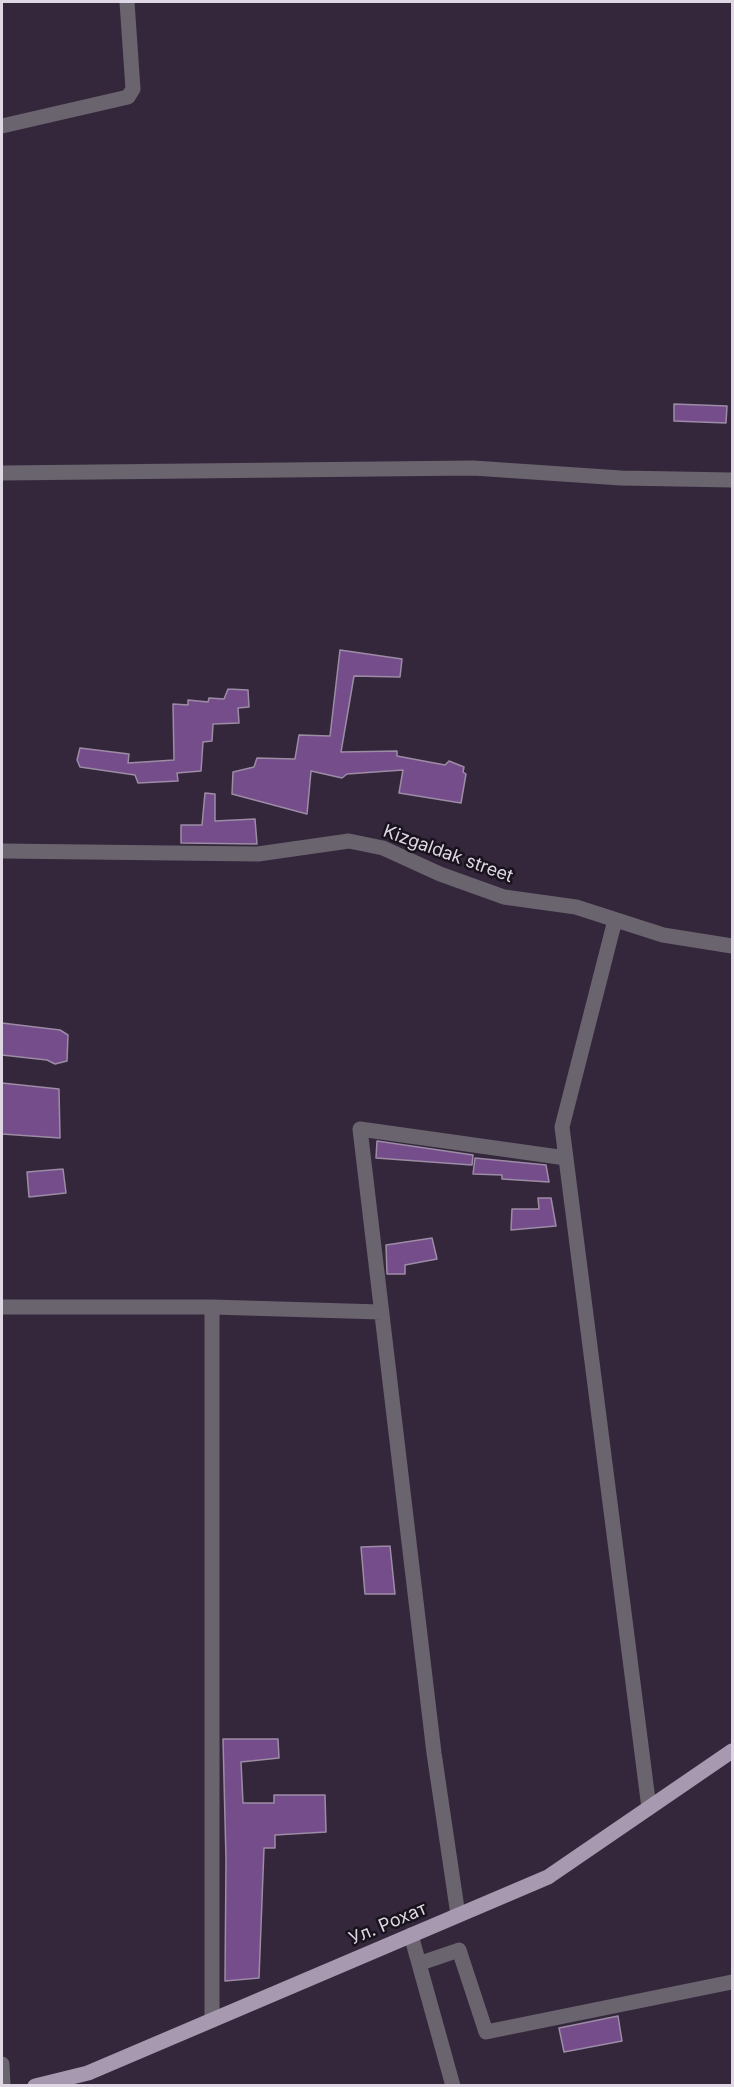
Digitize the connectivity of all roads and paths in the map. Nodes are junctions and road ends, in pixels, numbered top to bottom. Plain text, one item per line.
1 (127, 2) edge
2 (2, 126) edge
3 (2, 473) edge
4 (732, 480) edge
5 (2, 851) edge
6 (615, 920) junction
7 (732, 946) edge
8 (566, 1158) junction
9 (2, 1307) edge
10 (212, 1307) junction
11 (381, 1312) junction
12 (732, 1750) edge
13 (649, 1808) junction
14 (458, 1915) junction
15 (411, 1935) junction
16 (421, 1963) junction
17 (732, 1982) edge
18 (212, 2020) junction
19 (2, 2064) edge
20 (3, 2085) edge
21 (35, 2085) edge
22 (453, 2085) edge

1 - 2 street
3 - 4 street
5 - 6 street, Kizgaldak street
6 - 7 street, Kizgaldak street
6 - 8 street
8 - 11 street
8 - 13 street
9 - 10 street
10 - 11 street
10 - 18 street
11 - 14 street
12 - 13 main road, Ул. Рохат
13 - 14 main road, Ул. Рохат
14 - 15 main road, Ул. Рохат
15 - 16 street
15 - 18 main road, Ул. Рохат
16 - 17 street
16 - 22 street
18 - 21 main road, Ул. Рохат
19 - 20 street

